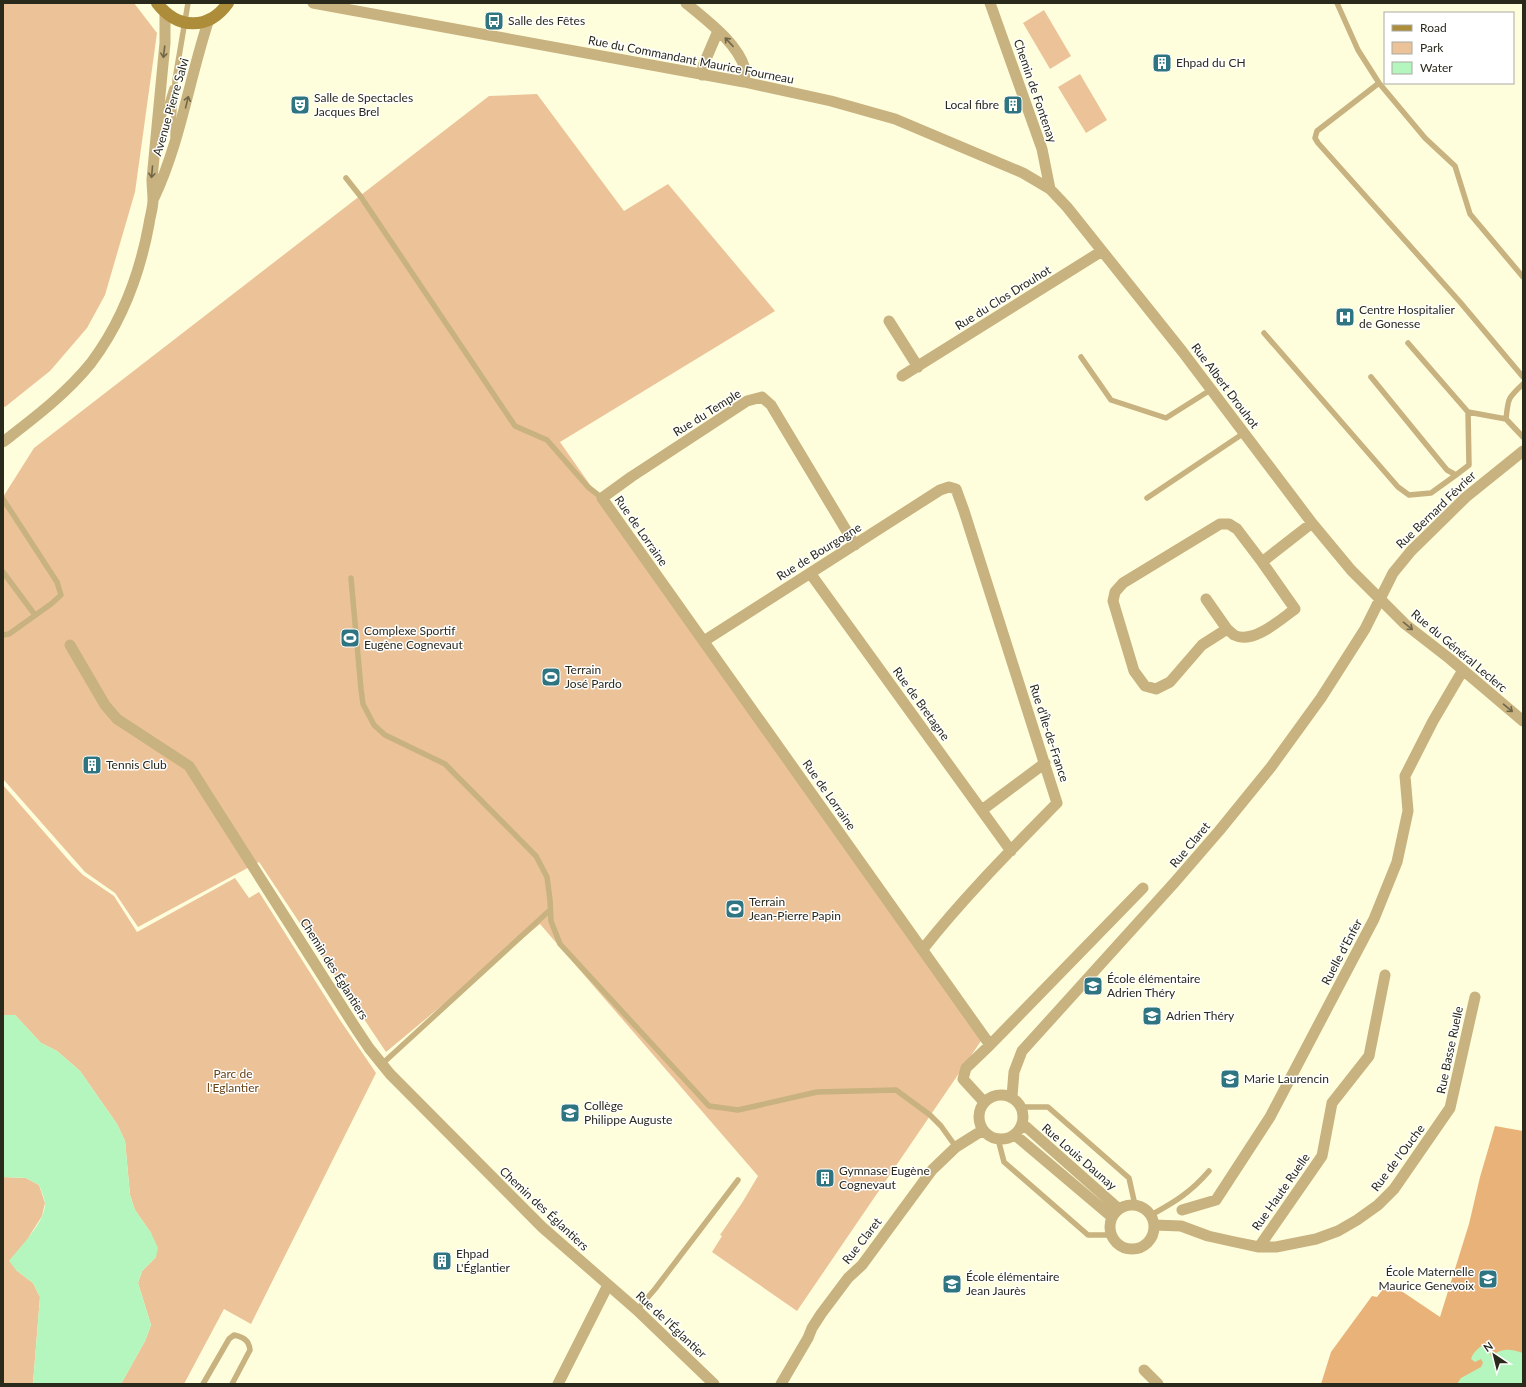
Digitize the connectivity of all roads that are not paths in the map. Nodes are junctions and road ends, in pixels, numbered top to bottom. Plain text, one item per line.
1 (157, 3) edge
2 (188, 3) edge
3 (228, 3) edge
4 (314, 3) edge
5 (686, 3) edge
6 (990, 3) edge
7 (1337, 3) edge
8 (164, 13) junction
9 (209, 19) junction
10 (185, 22) junction
11 (718, 31) junction
12 (702, 75) junction
13 (175, 80) junction
14 (744, 82) junction
15 (1379, 83) junction
16 (155, 144) junction
17 (172, 153) junction
18 (346, 178) dead end
19 (1050, 189) junction
20 (153, 200) junction
21 (1102, 251) junction
22 (1523, 277) edge
23 (889, 322) dead end
24 (1264, 333) dead end
25 (1408, 343) dead end
26 (1081, 357) dead end
27 (918, 366) junction
28 (902, 376) dead end
29 (1371, 377) dead end
30 (1523, 377) edge
31 (1523, 384) edge
32 (1212, 389) junction
33 (1468, 412) junction
34 (1506, 419) junction
35 (1244, 433) junction
36 (1523, 437) edge
37 (3, 442) edge
38 (1523, 450) edge
39 (1456, 474) junction
40 (949, 487) joint
41 (602, 498) junction
42 (1147, 498) dead end
43 (3, 499) edge
44 (1312, 523) junction
45 (855, 545) junction
46 (1262, 562) junction
47 (3, 572) edge
48 (810, 573) junction
49 (351, 578) dead end
50 (1206, 599) dead end
51 (1379, 599) junction
52 (35, 615) junction
53 (1227, 629) junction
54 (3, 635) edge
55 (704, 641) junction
56 (70, 645) dead end
57 (1463, 670) junction
58 (1523, 721) edge
59 (1045, 763) junction
60 (982, 810) junction
61 (1011, 850) junction
62 (1143, 888) dead end
63 (550, 910) junction
64 (923, 949) junction
65 (1386, 975) dead end
66 (1475, 997) dead end
67 (990, 1045) junction
68 (382, 1064) junction
69 (1012, 1096) junction
70 (984, 1102) junction
71 (1022, 1107) junction
72 (1450, 1108) joint
73 (1023, 1124) junction
74 (983, 1130) junction
75 (1015, 1135) junction
76 (998, 1139) junction
77 (956, 1147) junction
78 (1209, 1171) dead end
79 (738, 1180) dead end
80 (1135, 1205) junction
81 (1182, 1210) dead end
82 (1115, 1213) junction
83 (1153, 1220) junction
84 (1111, 1236) junction
85 (1258, 1247) junction
86 (608, 1285) junction
87 (636, 1310) junction
88 (1144, 1370) dead end
89 (203, 1384) edge
90 (232, 1384) edge
91 (558, 1384) edge
92 (714, 1384) edge
93 (781, 1384) edge
94 (1158, 1384) edge

1 - 8 main road
2 - 10 lane
3 - 9 main road
4 - 12 street, Rue du Commandant Maurice Fourneau
5 - 11 street
6 - 19 street, Chemin de Fontenay
7 - 15 lane
8 - 10 main road
8 -> 16 street, Avenue Pierre Salvi
9 - 10 main road
17 -> 9 street, Avenue Pierre Salvi
10 - 13 lane
11 - 12 street
14 -> 11 street
12 - 14 street, Rue du Commandant Maurice Fourneau
13 - 16 lane
13 - 17 lane
14 - 19 street, Rue du Commandant Maurice Fourneau
15 - 22 lane
15 - 30 lane
16 -> 20 street, Avenue Pierre Salvi
17 - 20 street, Avenue Pierre Salvi
18 - 41 lane
19 - 21 street, Rue Albert Drouhot
20 - 37 street, Avenue Pierre Salvi
21 - 27 street, Rue du Clos Drouhot
21 - 32 street, Rue Albert Drouhot
23 - 27 street
24 - 39 lane
25 - 33 lane
26 - 32 lane
27 - 28 street, Rue du Clos Drouhot
29 - 39 lane
31 - 34 lane
32 - 35 street, Rue Albert Drouhot
33 - 34 lane
33 - 39 lane
34 - 36 lane
35 - 42 lane
35 - 44 street, Rue Albert Drouhot
38 - 51 street, Rue Bernard Février
40 - 45 street, Rue de Bourgogne
40 - 59 street, Rue d'Île-de-France
41 - 45 street, Rue du Temple
41 - 55 street, Rue de Lorraine
43 - 52 lane
44 - 46 street
44 - 51 street, Rue Albert Drouhot
45 - 48 street, Rue de Bourgogne
46 - 53 street
46 - 53 street
47 - 52 lane
48 - 55 street, Rue de Bourgogne
48 - 60 street, Rue de Bretagne
49 - 63 lane
50 - 53 street
51 -> 57 street, Rue du Général Leclerc
51 - 69 street, Rue Claret
52 - 54 lane
55 - 64 street, Rue de Lorraine
56 - 68 street, Chemin des Églantiers
57 -> 58 street, Rue du Général Leclerc
57 - 81 street, Ruelle d'Enfer
59 - 60 street
59 - 61 street, Rue d'Île-de-France
60 - 61 street, Rue de Bretagne
61 - 64 street, Rue d'Île-de-France
62 - 67 street
63 - 68 lane
63 - 77 lane
64 - 67 street, Rue de Lorraine
65 - 85 street, Rue Haute Ruelle
66 - 72 street, Rue Basse Ruelle
67 - 70 street
68 - 86 street, Chemin des Églantiers
69 - 70 street
69 - 71 street
70 - 74 street
71 - 73 street
71 - 80 lane
72 - 85 street, Rue de l'Ouche
73 - 75 street
73 - 82 street, Rue Louis Daunay
74 - 76 street
74 - 77 street, Rue Claret
75 - 76 street
75 - 82 street, Rue Louis Daunay
76 - 84 lane
77 - 93 street, Rue Claret
78 - 83 lane
79 - 87 lane
80 - 82 street
80 - 83 street
82 - 84 street
83 - 84 street
83 - 85 street, Rue de l'Ouche
86 - 87 street, Rue de l'Églantier
86 - 91 street
87 - 92 street, Rue de l'Églantier
88 - 94 street
89 - 90 lane

